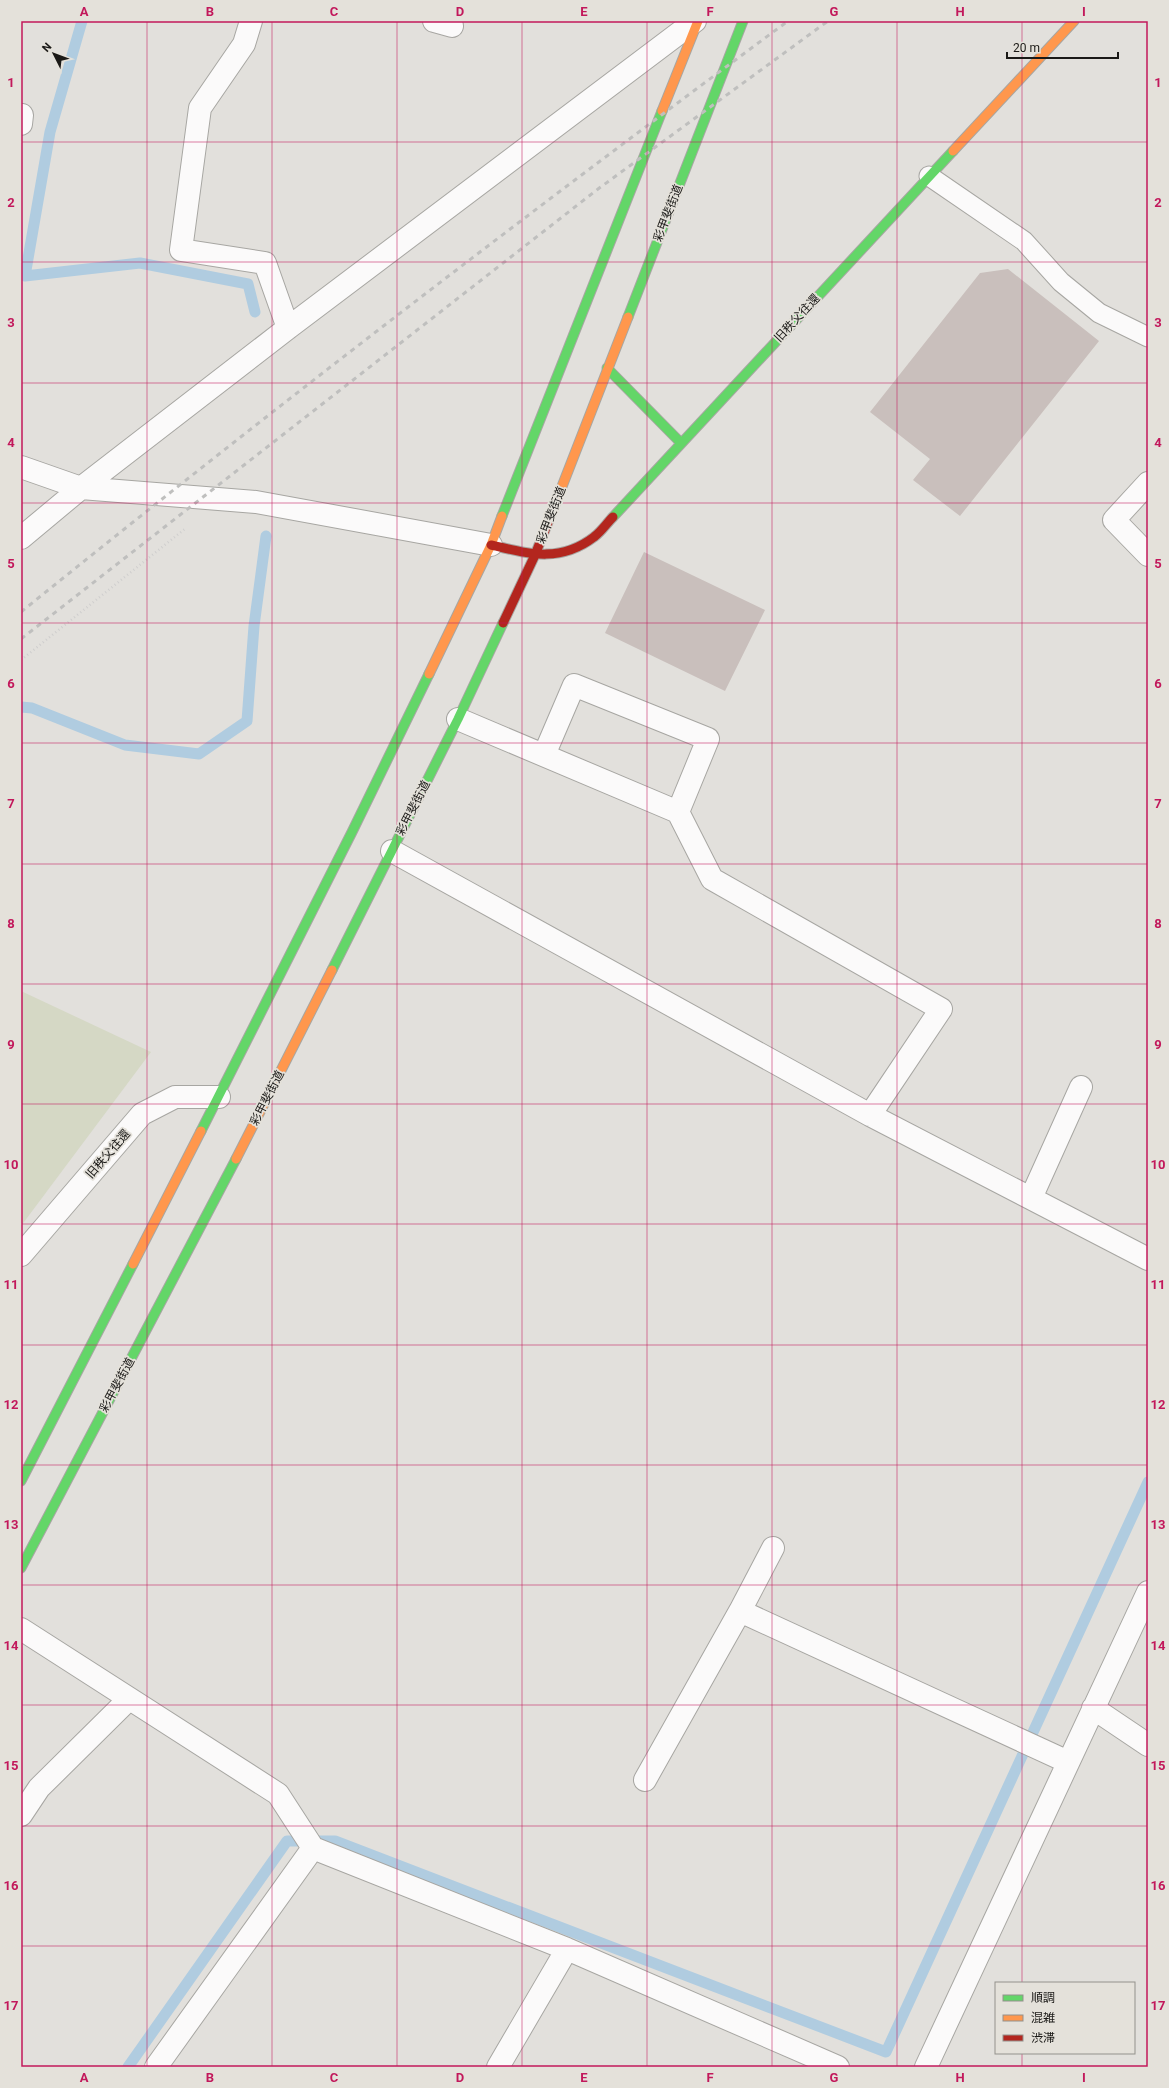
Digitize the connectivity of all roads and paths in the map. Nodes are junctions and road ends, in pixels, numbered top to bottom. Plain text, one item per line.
1 (251, 21) edge
2 (696, 21) edge
3 (743, 21) edge
4 (1074, 21) edge
5 (929, 176) junction
6 (288, 328) junction
7 (1148, 337) edge
8 (607, 368) junction
9 (681, 443) junction
10 (21, 467) edge
11 (1148, 483) edge
12 (81, 488) junction
13 (222, 499) junction
14 (21, 538) edge
15 (491, 545) junction
16 (535, 555) junction
17 (1148, 555) edge
18 (21, 660) edge
19 (458, 719) junction
20 (544, 755) junction
21 (678, 812) junction
22 (392, 850) junction
23 (1081, 1087) dead end
24 (219, 1097) junction
25 (870, 1115) junction
26 (1031, 1198) junction
27 (21, 1254) edge
28 (1148, 1259) edge
29 (21, 1481) edge
30 (773, 1548) dead end
31 (21, 1568) edge
32 (1148, 1592) edge
33 (740, 1611) junction
34 (1143, 1616) edge
35 (21, 1629) edge
36 (129, 1699) junction
37 (1093, 1708) junction
38 (1148, 1745) edge
39 (1068, 1762) junction
40 (645, 1780) dead end
41 (21, 1815) edge
42 (313, 1848) junction
43 (567, 1949) junction
44 (156, 2067) edge
45 (498, 2067) edge
46 (838, 2067) edge
47 (926, 2067) edge

1 - 6 street
2 - 6 street
2 - 15 main road
3 - 8 main road, 彩甲斐街道
4 - 5 main road, 旧秩父往還
5 - 7 lane
5 - 9 main road, 旧秩父往還
6 - 12 street
8 - 9 main road
8 - 16 main road, 彩甲斐街道
9 - 16 main road, 旧秩父往還
10 - 12 street
11 - 17 street
12 - 13 street
12 - 14 street
13 - 15 street
13 - 18 path
15 - 16 main road, 旧秩父往還
15 - 24 main road
16 - 19 main road, 彩甲斐街道
19 - 20 street
19 - 22 main road, 彩甲斐街道
20 - 21 street
20 - 21 street
21 - 25 street
22 - 25 street
22 - 31 main road, 彩甲斐街道
23 - 26 street
24 - 27 street, 旧秩父往還
24 - 29 main road
25 - 26 street
26 - 28 street
30 - 33 street
32 - 34 street
33 - 39 street
33 - 40 street
34 - 37 street
35 - 36 street
36 - 41 street
36 - 42 street
37 - 38 street
37 - 39 street
39 - 47 street
42 - 43 street
42 - 44 street
43 - 45 street
43 - 46 street

